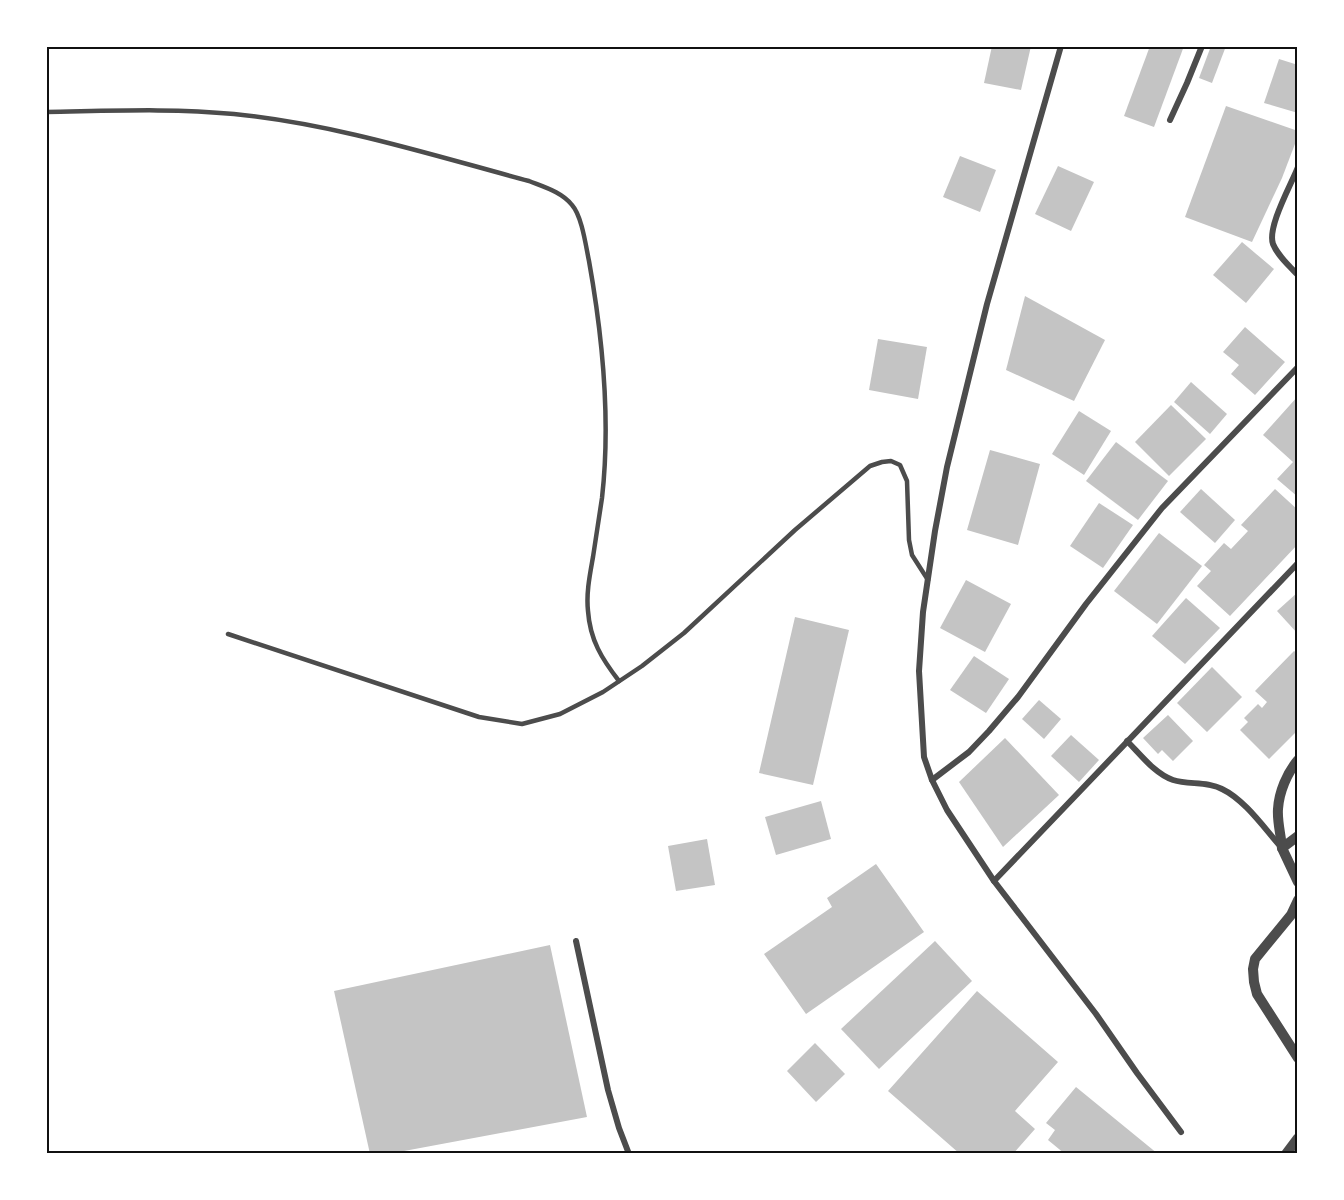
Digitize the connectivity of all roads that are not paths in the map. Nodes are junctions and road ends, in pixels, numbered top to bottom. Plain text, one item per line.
1 (1061, 46) edge
2 (1202, 46) edge
3 (46, 112) edge
4 (1170, 120) dead end
5 (1298, 167) edge
6 (1298, 274) edge
7 (1298, 367) edge
8 (1298, 563) edge
9 (928, 580) junction
10 (228, 634) dead end
11 (619, 681) junction
12 (1127, 741) junction
13 (1298, 760) edge
14 (932, 780) junction
15 (1298, 836) edge
16 (1282, 848) junction
17 (994, 881) junction
18 (1298, 882) edge
19 (1298, 900) edge
20 (1294, 915) edge
21 (576, 941) dead end
22 (1298, 1058) edge
23 (1181, 1132) dead end
24 (1298, 1138) edge
25 (629, 1154) edge
26 (1286, 1154) edge

1 - 9 street
2 - 4 street
3 - 11 lane
5 - 6 street
7 - 14 street
8 - 12 street
9 - 11 lane
9 - 14 street
10 - 11 lane
12 - 16 street
12 - 17 street
13 - 16 street
14 - 17 street
15 - 16 street
16 - 18 street
17 - 23 street
19 - 20 street
20 - 22 street
21 - 25 street
24 - 26 street

